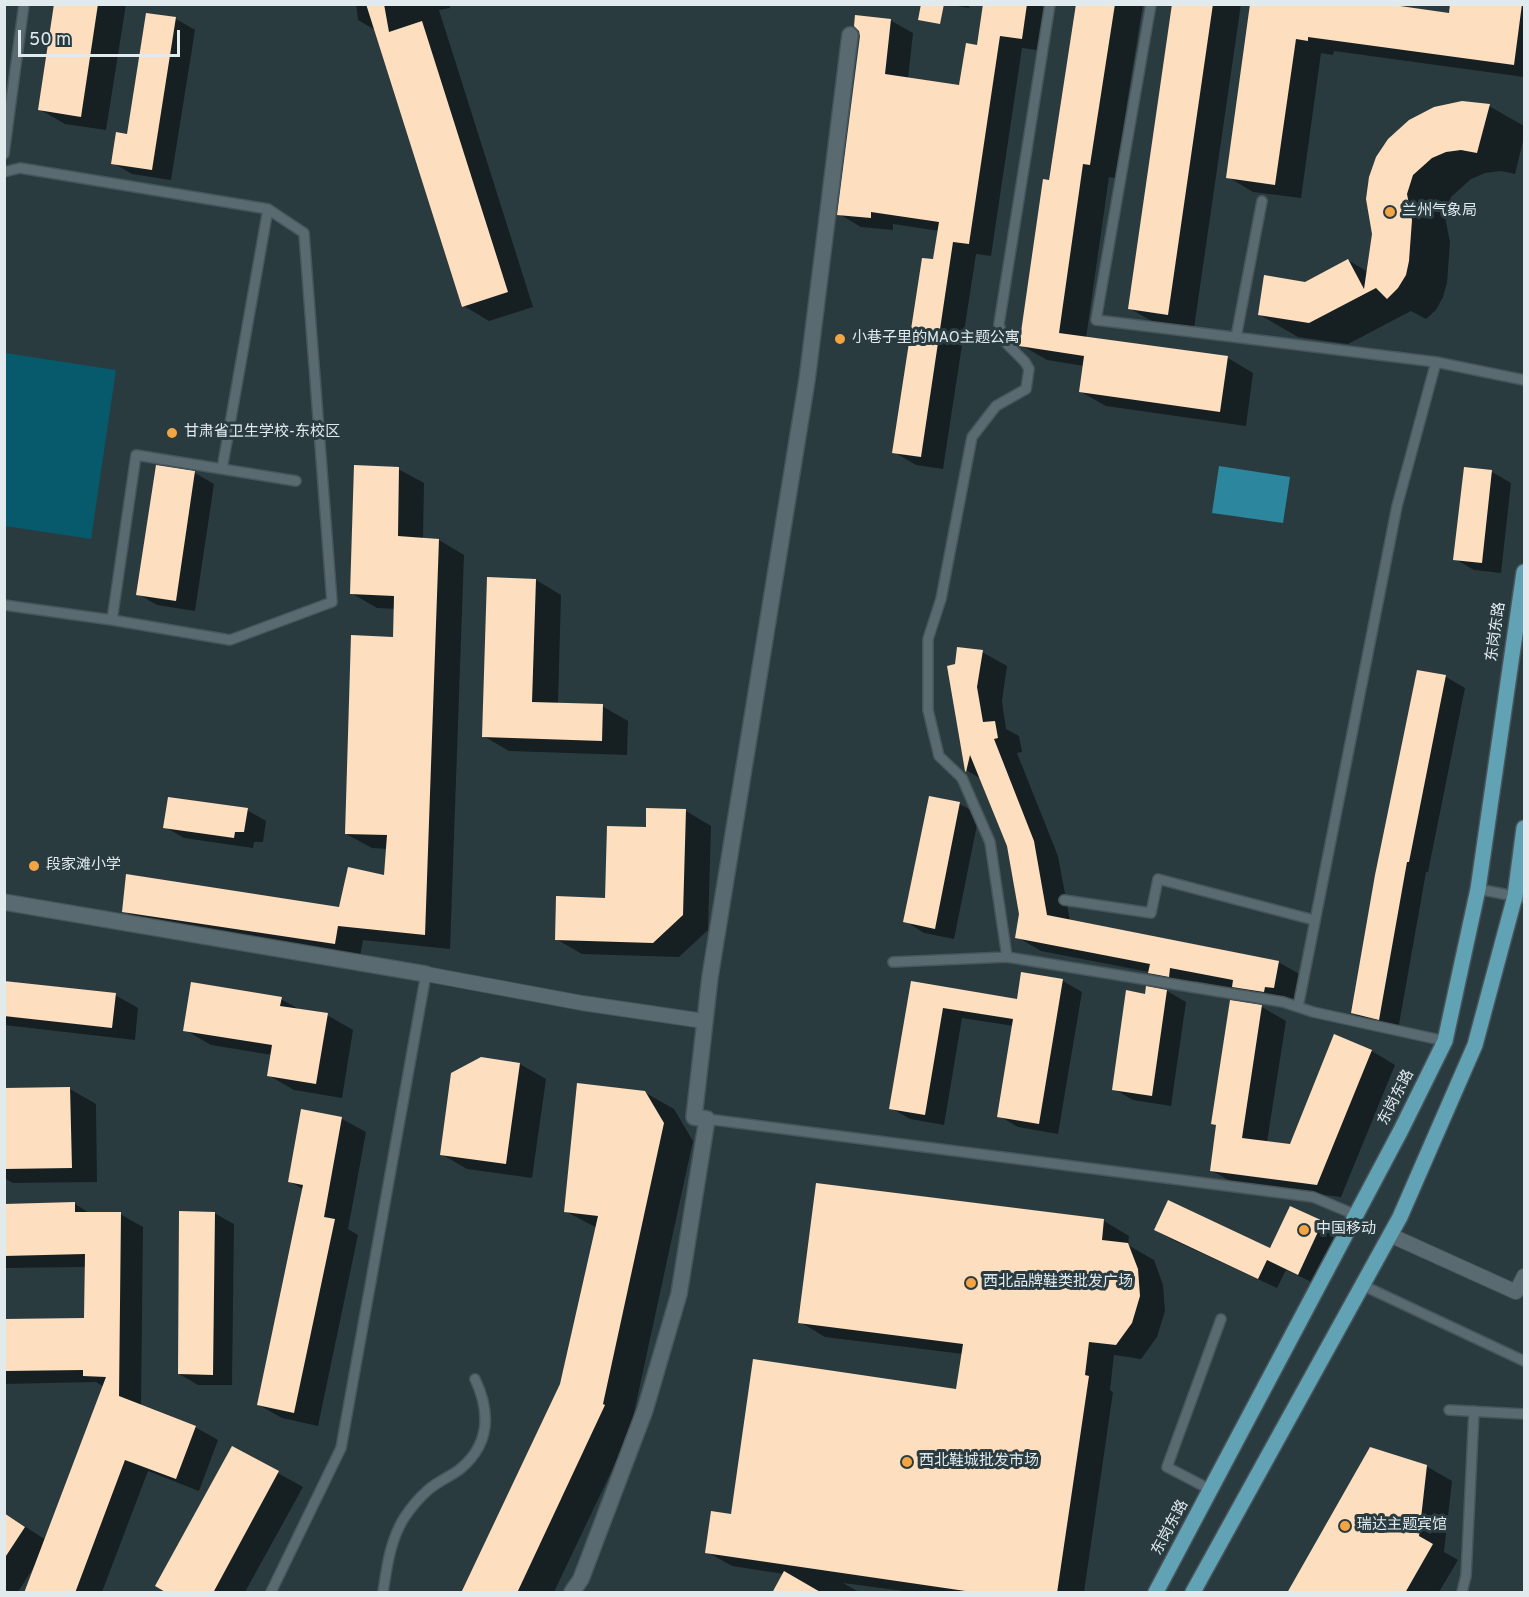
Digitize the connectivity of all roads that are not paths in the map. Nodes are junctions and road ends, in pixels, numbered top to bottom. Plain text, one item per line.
1 (24, 4) edge
2 (1050, 4) edge
3 (1150, 4) edge
4 (850, 35) dead end
5 (4, 154) edge
6 (4, 172) edge
7 (1262, 201) dead end
8 (268, 209) junction
9 (1236, 337) junction
10 (1436, 362) junction
11 (1524, 380) edge
12 (222, 469) junction
13 (296, 482) dead end
14 (1524, 572) edge
15 (4, 605) edge
16 (112, 620) junction
17 (1524, 828) edge
18 (1478, 889) junction
19 (1520, 897) edge
20 (1064, 900) dead end
21 (4, 902) edge
22 (1314, 920) junction
23 (1007, 957) junction
24 (893, 962) dead end
25 (426, 974) junction
26 (1298, 1007) junction
27 (704, 1021) junction
28 (1445, 1041) junction
29 (707, 1119) junction
30 (1356, 1215) junction
31 (1390, 1235) junction
32 (1524, 1276) edge
33 (1362, 1285) junction
34 (1221, 1319) dead end
35 (1524, 1361) edge
36 (475, 1379) dead end
37 (1449, 1410) dead end
38 (1474, 1411) junction
39 (1524, 1414) edge
40 (1212, 1490) junction
41 (271, 1593) edge
42 (383, 1593) edge
43 (572, 1593) edge
44 (1156, 1593) edge
45 (1193, 1593) edge
46 (1462, 1593) edge

1 - 5 lane
2 - 23 lane
3 - 9 lane
4 - 27 street
6 - 8 lane
7 - 9 lane
8 - 12 lane
8 - 16 lane
9 - 10 lane
10 - 11 lane
10 - 22 lane
12 - 13 lane
12 - 16 lane
14 - 18 main road, 东岗东路
15 - 16 lane
17 - 19 main road
18 - 19 lane
18 - 28 main road, 东岗东路
19 - 31 main road
20 - 22 lane
21 - 25 street
22 - 26 lane
23 - 24 lane
23 - 26 lane
25 - 27 street
25 - 41 lane
26 - 28 lane
27 - 29 street
28 - 30 main road, 东岗东路
29 - 30 lane
29 - 43 street
30 - 40 main road, 东岗东路
31 - 32 street
31 - 33 main road
33 - 35 lane
33 - 45 main road
34 - 40 lane
36 - 42 lane
37 - 38 lane
38 - 39 lane
38 - 46 lane
40 - 44 main road, 东岗东路

